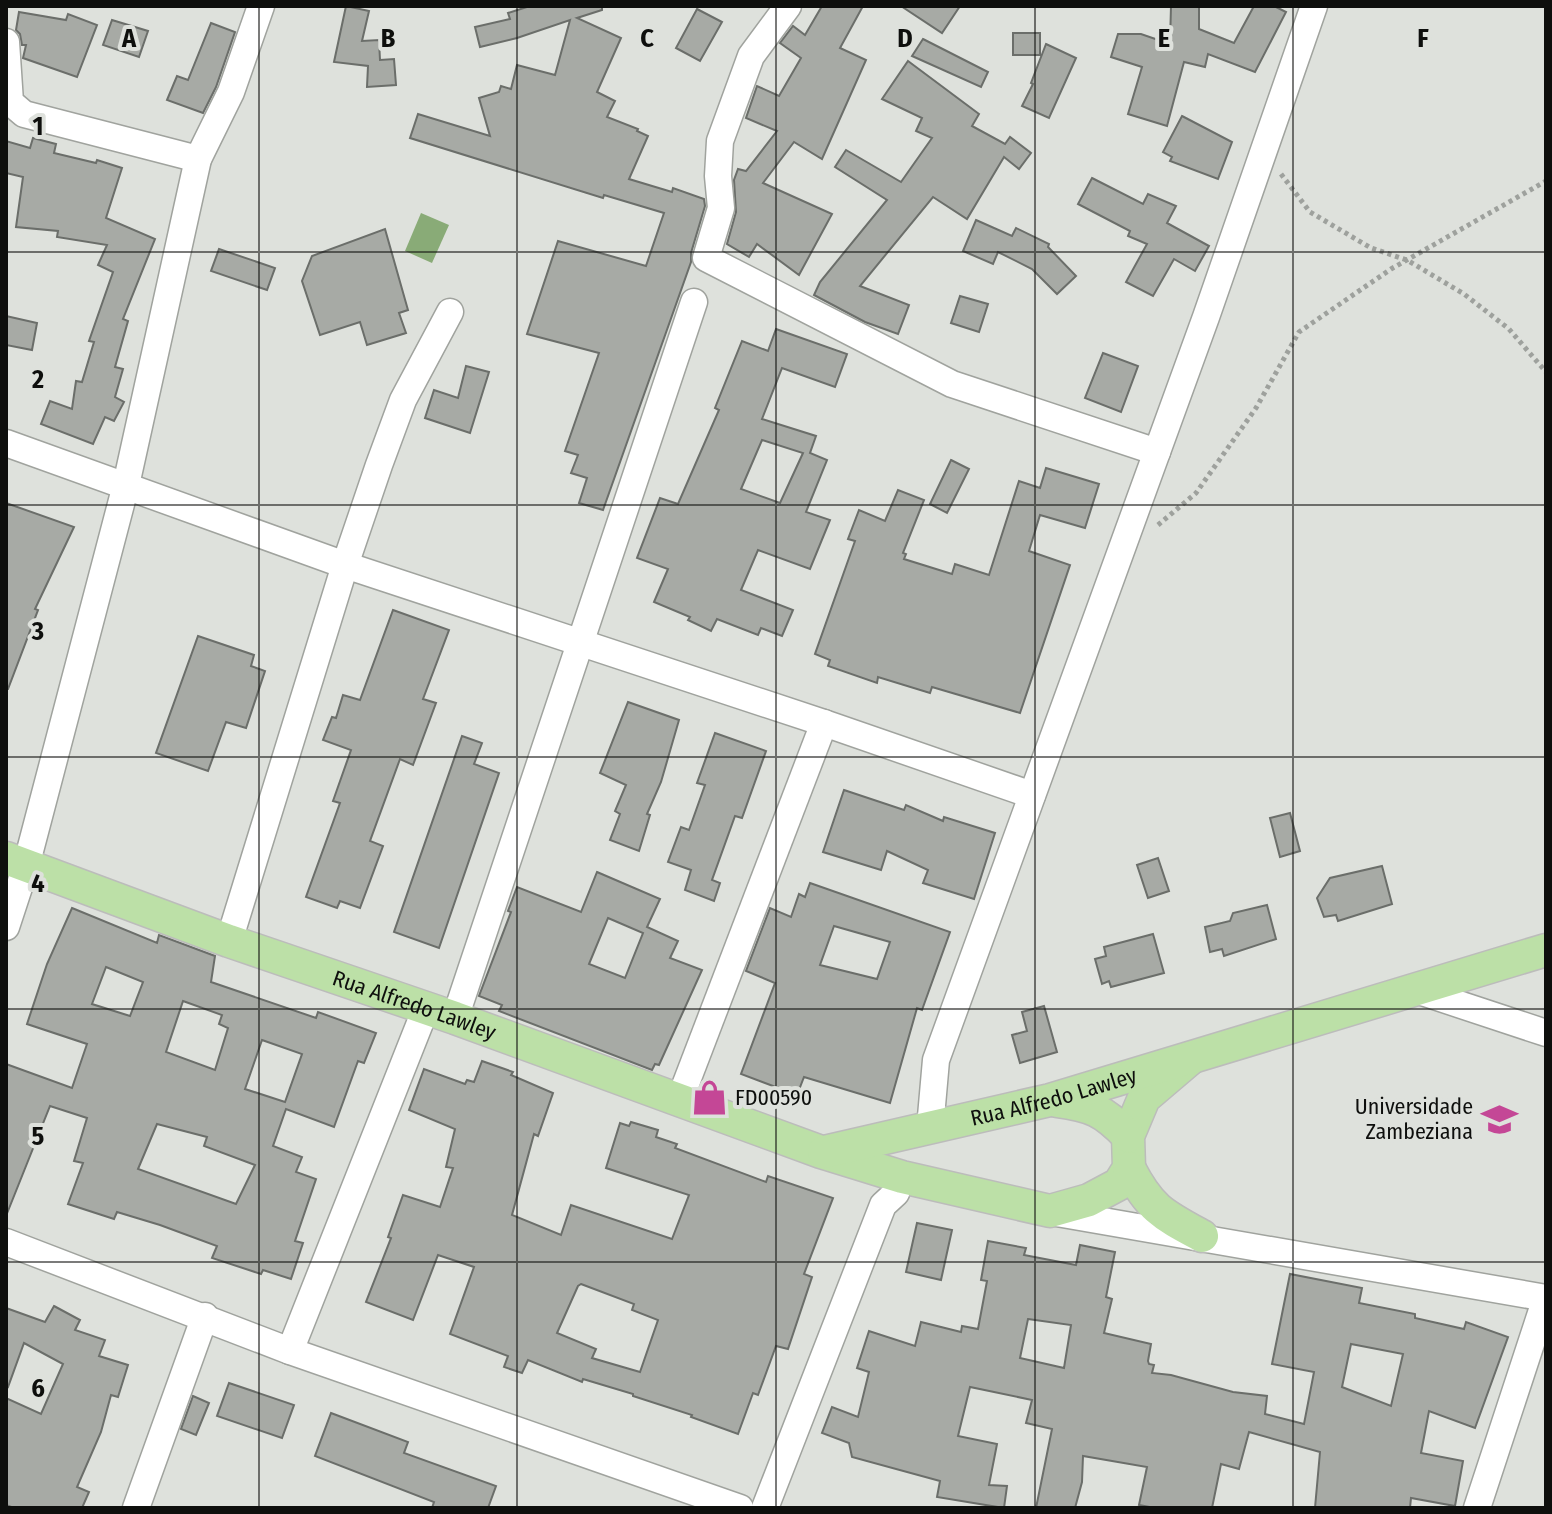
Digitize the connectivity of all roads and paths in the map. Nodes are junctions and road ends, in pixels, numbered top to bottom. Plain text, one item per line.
1 (261, 6) edge
2 (788, 6) edge
3 (1314, 6) edge
4 (6, 42) edge
5 (1263, 152) junction
6 (198, 159) junction
7 (1546, 181) edge
8 (1407, 260) junction
9 (694, 302) dead end
10 (450, 312) dead end
11 (1546, 372) edge
12 (6, 443) edge
13 (1157, 452) junction
14 (126, 485) junction
15 (1151, 531) dead end
16 (345, 565) junction
17 (581, 644) junction
18 (824, 723) junction
19 (1032, 795) junction
20 (16, 862) edge
21 (6, 927) edge
22 (229, 941) junction
23 (1546, 950) edge
24 (1416, 990) junction
25 (440, 1013) junction
26 (1546, 1033) edge
27 (1191, 1058) junction
28 (680, 1099) junction
29 (1050, 1100) junction
30 (930, 1128) junction
31 (1128, 1136) junction
32 (821, 1152) junction
33 (1129, 1168) junction
34 (902, 1177) junction
35 (1050, 1211) junction
36 (1202, 1236) junction
37 (6, 1242) edge
38 (205, 1316) junction
39 (290, 1351) junction
40 (136, 1508) edge
41 (740, 1508) edge
42 (765, 1508) edge
43 (1477, 1508) edge

1 - 6 street
2 - 13 street
3 - 5 street
4 - 6 street
5 - 8 path
5 - 13 street
6 - 14 street
7 - 8 path
8 - 11 path
8 - 15 path
9 - 17 street
10 - 16 street
12 - 14 street
13 - 19 street
14 - 16 street
14 - 20 street
16 - 17 street
16 - 22 street
17 - 18 street
17 - 25 street
18 - 19 street
18 - 28 street
19 - 30 street
20 - 21 street
20 - 22 main road, Rua Alfredo Lawley
22 - 25 main road, Rua Alfredo Lawley
23 - 24 main road, Rua Alfredo Lawley
24 - 26 street
24 - 27 main road, Rua Alfredo Lawley
25 - 28 main road, Rua Alfredo Lawley
25 - 39 street
27 - 29 main road, Rua Alfredo Lawley
27 - 31 main road, Rua Alfredo Lawley
28 - 32 main road, Rua Alfredo Lawley
29 - 30 main road, Rua Alfredo Lawley
29 - 31 main road
30 - 32 main road, Rua Alfredo Lawley
30 - 34 main road
31 - 33 main road, Rua Alfredo Lawley
32 - 34 main road, Rua Alfredo Lawley
33 - 35 main road, Rua Alfredo Lawley
33 - 36 main road
34 - 35 main road, Rua Alfredo Lawley
34 - 42 street
35 - 36 street
36 - 43 street
37 - 38 street
38 - 39 street
38 - 40 street
39 - 41 street

